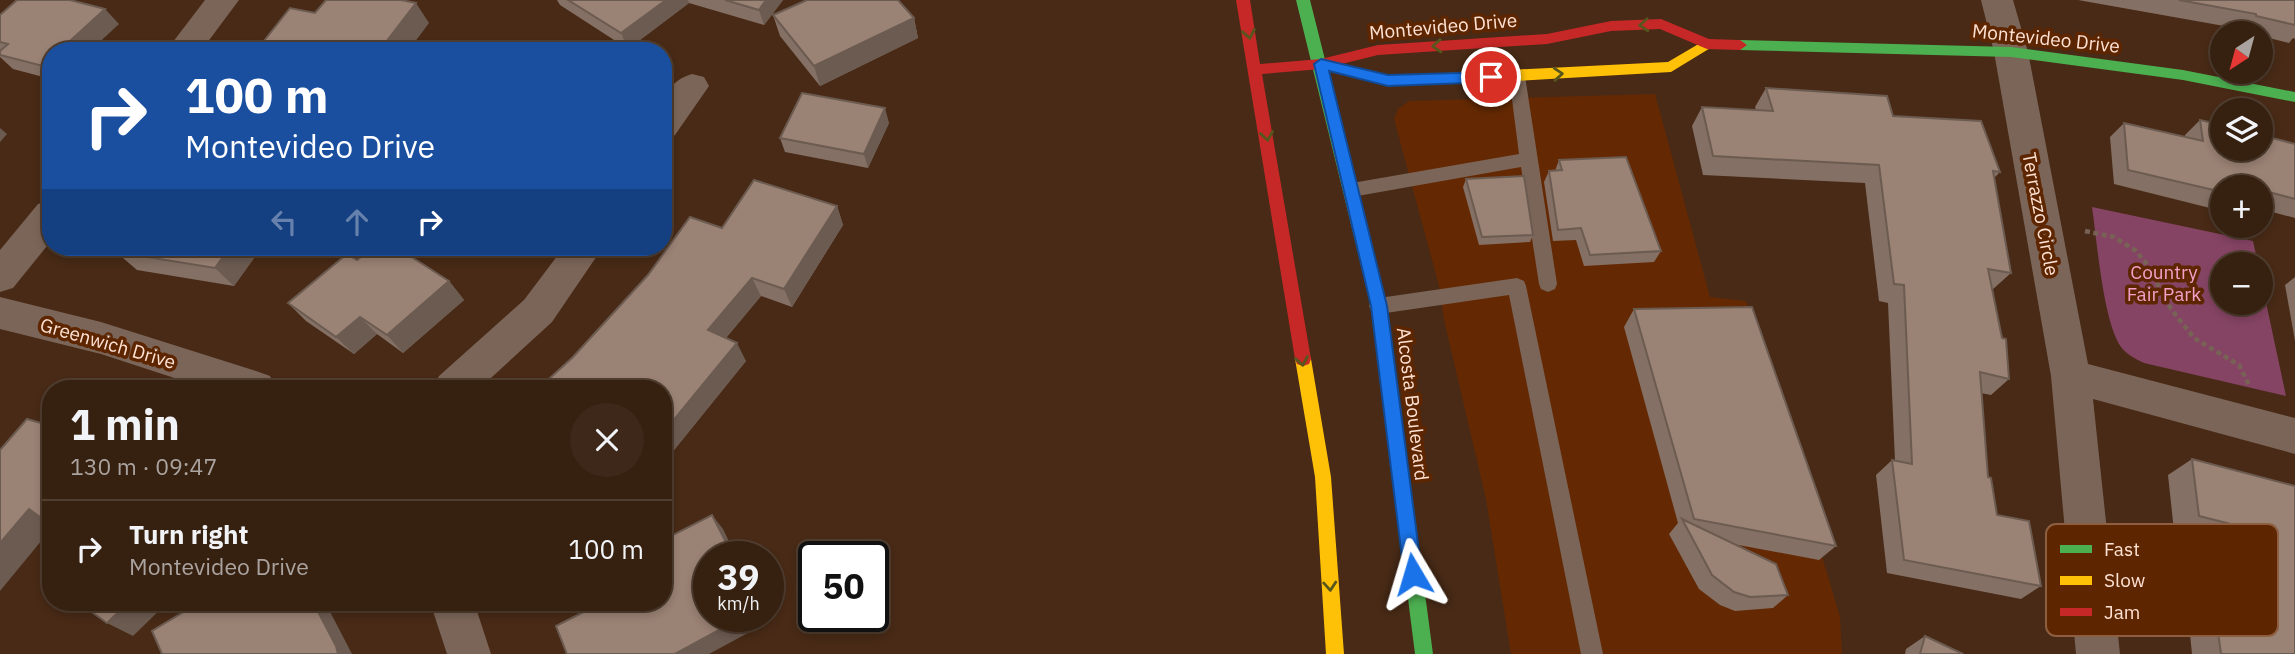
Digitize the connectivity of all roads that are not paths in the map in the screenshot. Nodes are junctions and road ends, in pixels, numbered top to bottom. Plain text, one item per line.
1 (223, 0) edge
2 (1243, 0) edge
3 (1303, 0) edge
4 (1997, 0) edge
5 (189, 42) edge
6 (1707, 44) junction
7 (2011, 52) junction
8 (1321, 64) junction
9 (1256, 69) junction
10 (1517, 76) junction
11 (692, 86) dead end
12 (2295, 97) edge
13 (672, 114) edge
14 (1529, 159) junction
15 (1352, 190) junction
16 (42, 225) edge
17 (578, 256) edge
18 (0, 277) edge
19 (1548, 284) dead end
20 (1379, 306) junction
21 (0, 313) edge
22 (2071, 376) junction
23 (231, 380) edge
24 (462, 380) edge
25 (2295, 436) edge
26 (2085, 524) edge
27 (455, 611) edge
28 (2096, 636) edge
29 (469, 654) edge
30 (1335, 654) edge
31 (1424, 654) edge
32 (1592, 654) edge
33 (2098, 654) edge

1 - 5 street
2 -> 9 street
3 - 8 street, Alcosta Boulevard
4 - 7 street, Terrazzo Circle
6 - 7 street, Montevideo Drive
6 -> 8 street, Montevideo Drive
10 -> 6 street
7 - 12 street, Montevideo Drive
7 - 22 street, Terrazzo Circle
8 - 9 street
8 - 10 street
8 - 15 street, Alcosta Boulevard
9 -> 30 street
10 - 14 lane
11 - 13 street
14 - 15 lane
14 - 19 lane
15 - 20 street, Alcosta Boulevard
16 - 18 street
17 - 24 street
20 - 31 street, Alcosta Boulevard
20 - 32 lane
21 - 23 street, Greenwich Drive
22 - 25 street
22 - 26 street, Terrazzo Circle
27 - 29 street
28 - 33 street, Terrazzo Circle

